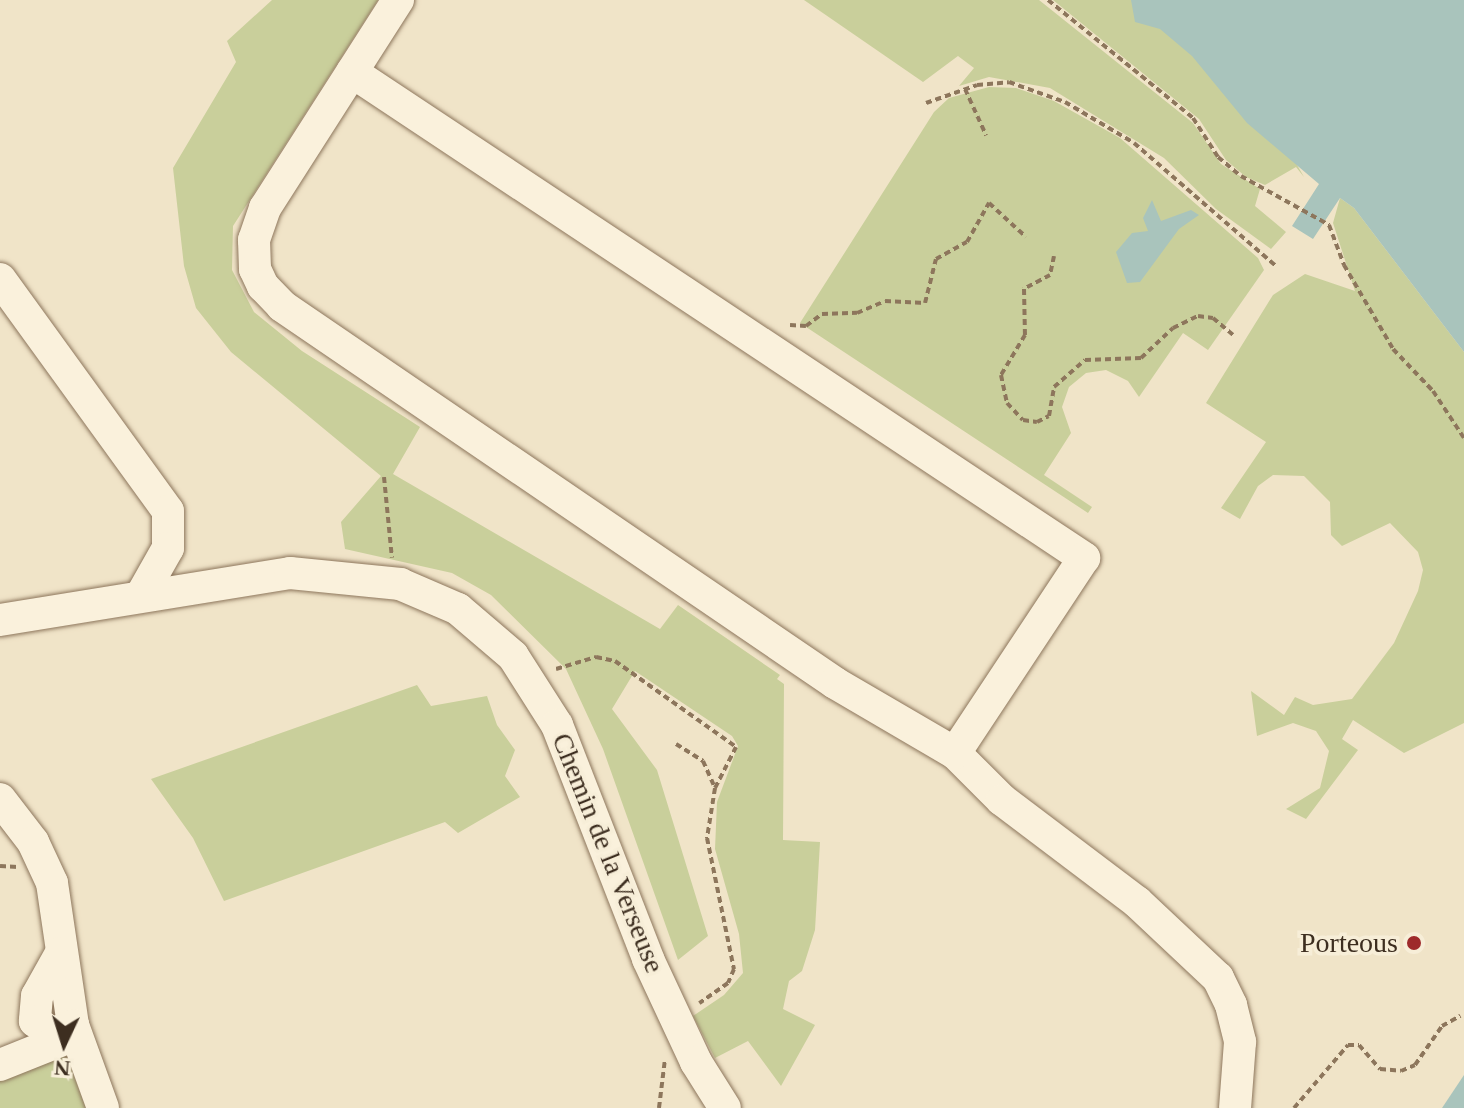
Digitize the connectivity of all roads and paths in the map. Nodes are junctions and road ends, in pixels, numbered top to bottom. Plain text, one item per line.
1 (398, 0) edge
2 (1048, 0) edge
3 (352, 72) junction
4 (965, 89) junction
5 (926, 103) dead end
6 (986, 135) dead end
7 (1026, 237) dead end
8 (1054, 256) dead end
9 (1277, 267) dead end
10 (0, 279) edge
11 (790, 325) dead end
12 (1233, 335) dead end
13 (1464, 438) edge
14 (384, 477) dead end
15 (393, 560) dead end
16 (142, 594) junction
17 (0, 620) edge
18 (556, 669) dead end
19 (676, 744) dead end
20 (955, 753) junction
21 (715, 788) junction
22 (0, 799) edge
23 (0, 866) edge
24 (12, 867) dead end
25 (687, 1011) dead end
26 (1460, 1016) dead end
27 (74, 1030) junction
28 (0, 1065) edge
29 (103, 1108) edge
30 (725, 1108) edge
31 (1235, 1108) edge
32 (1294, 1108) edge

1 - 3 street
2 - 13 path
3 - 20 street
3 - 20 street
4 - 5 path
4 - 6 path
4 - 9 path
7 - 11 path
8 - 12 path
10 - 16 street
14 - 15 path
16 - 17 street, Chemin de la Verseuse
16 - 30 street, Chemin de la Verseuse
18 - 21 path
19 - 21 path
20 - 31 street
21 - 25 path
22 - 27 street
23 - 24 path
26 - 32 path
27 - 28 street
27 - 29 street

